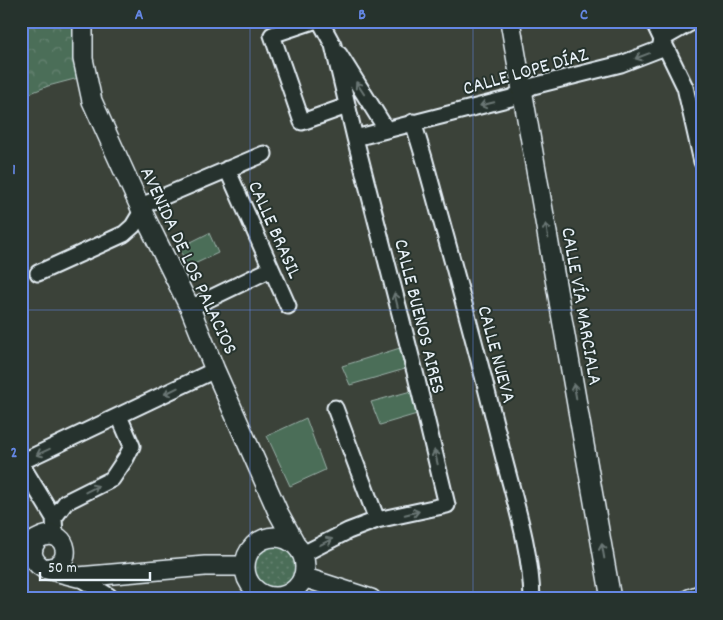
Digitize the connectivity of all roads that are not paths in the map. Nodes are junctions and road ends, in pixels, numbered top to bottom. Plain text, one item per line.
1 (83, 21) edge
2 (314, 21) edge
3 (320, 21) edge
4 (510, 21) edge
5 (653, 21) edge
6 (694, 21) edge
7 (662, 39) junction
8 (333, 45) junction
9 (523, 92) junction
10 (347, 106) junction
11 (413, 122) junction
12 (386, 129) junction
13 (355, 138) junction
14 (264, 154) dead end
15 (702, 162) edge
16 (227, 169) junction
17 (142, 209) junction
18 (271, 269) junction
19 (38, 272) dead end
20 (288, 306) dead end
21 (190, 308) junction
22 (215, 370) junction
23 (335, 408) dead end
24 (119, 416) junction
25 (21, 463) edge
26 (278, 512) junction
27 (377, 520) junction
28 (53, 536) junction
29 (274, 536) junction
30 (21, 548) edge
31 (299, 549) junction
32 (244, 566) junction
33 (49, 568) junction
34 (78, 577) junction
35 (303, 577) junction
36 (702, 594) edge
37 (109, 598) edge
38 (271, 598) edge
39 (371, 599) edge
40 (532, 599) edge
41 (611, 599) edge
42 (690, 599) edge

1 - 17 street, AVENIDA DE LOS PALACIOS
2 - 10 street
3 - 8 street
4 - 9 street, CALLE VÍA MARCIALA
5 - 7 street
6 - 7 street, CALLE LOPE DÍAZ
7 -> 9 street, CALLE LOPE DÍAZ
7 - 15 street
8 - 10 street, CALLE BUENOS AIRES
12 -> 8 street
9 -> 11 street, CALLE LOPE DÍAZ
41 -> 9 street, CALLE VÍA MARCIALA
10 - 13 street, CALLE BUENOS AIRES
11 - 12 street, CALLE LOPE DÍAZ
11 - 40 street, CALLE NUEVA
12 - 13 street, CALLE LOPE DÍAZ
27 -> 13 street, CALLE BUENOS AIRES
14 - 16 street
16 - 17 street
16 - 18 street, CALLE BRASIL
17 - 19 street
17 - 21 street, AVENIDA DE LOS PALACIOS
18 - 20 street, CALLE BRASIL
18 - 21 street
21 - 22 street, AVENIDA DE LOS PALACIOS
22 -> 24 street
22 - 26 street, AVENIDA DE LOS PALACIOS
23 - 27 street
24 -> 25 street
28 -> 24 street
25 - 28 street
26 - 29 street
26 - 31 street, AVENIDA DE LOS PALACIOS
31 -> 27 street
28 - 30 street
28 - 33 street
28 - 33 street
28 - 34 street
29 - 31 street
29 - 32 street
31 - 35 street
32 - 34 street
32 - 38 street
33 - 34 street
34 - 37 street
35 - 38 street
35 - 39 street
36 - 42 street

